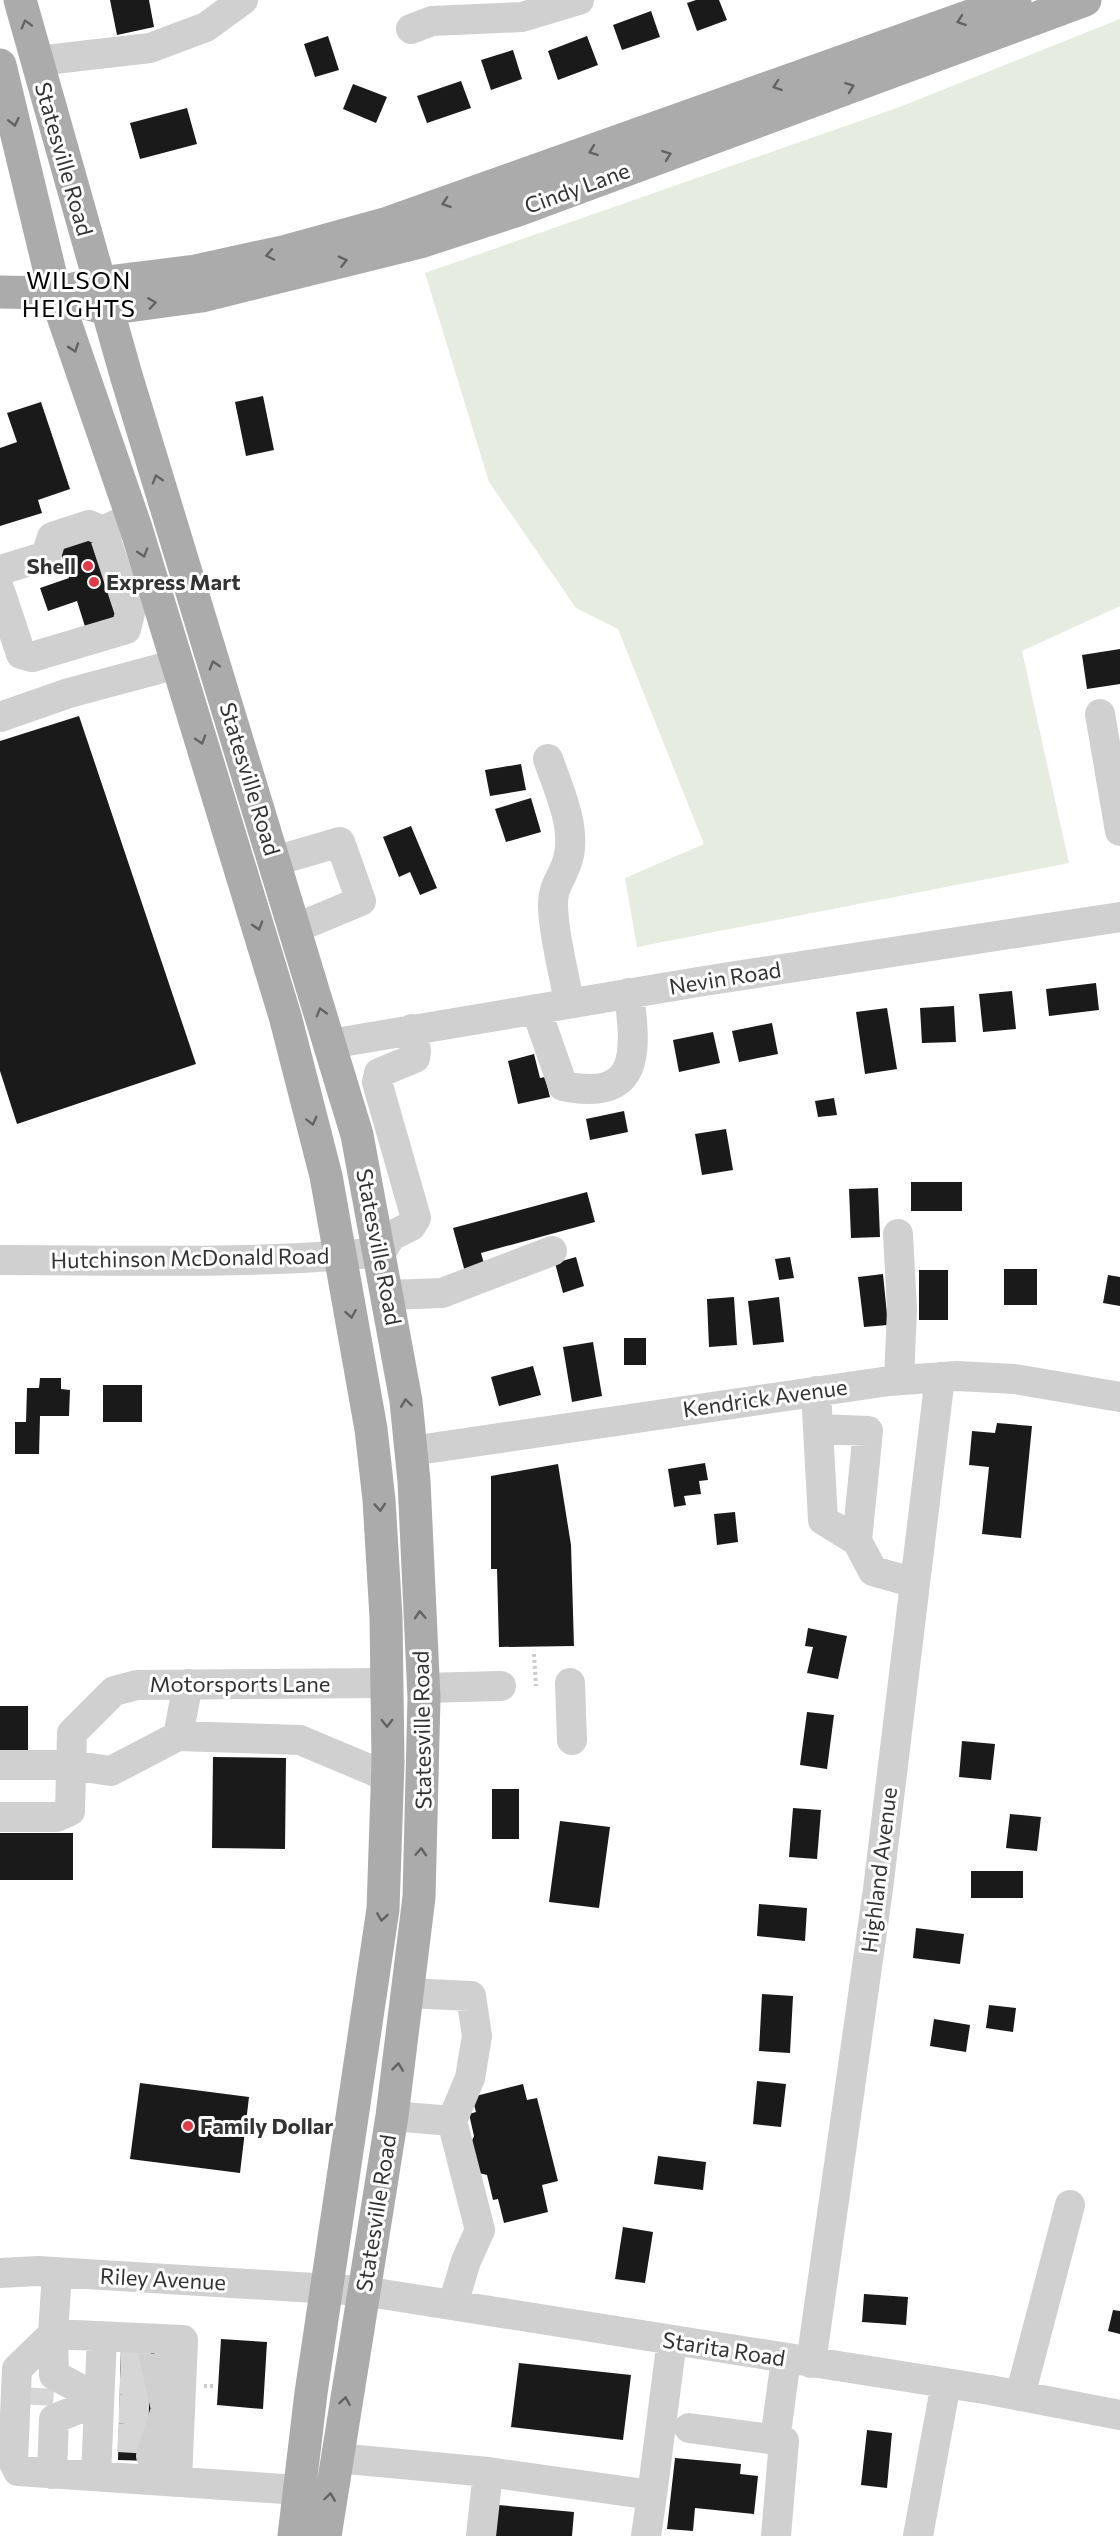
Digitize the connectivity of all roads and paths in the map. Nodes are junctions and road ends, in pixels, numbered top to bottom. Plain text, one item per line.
1 (20, 0) edge
2 (243, 0) edge
3 (579, 0) edge
4 (1015, 0) edge
5 (1085, 0) edge
6 (411, 29) dead end
7 (37, 61) junction
8 (0, 65) edge
9 (0, 292) edge
10 (55, 293) junction
11 (102, 296) junction
12 (132, 517) junction
13 (103, 531) junction
14 (0, 575) edge
15 (0, 591) edge
16 (144, 608) junction
17 (177, 664) junction
18 (1100, 714) dead end
19 (0, 717) edge
20 (549, 759) dead end
21 (1120, 831) edge
22 (275, 861) junction
23 (1120, 918) edge
24 (296, 928) junction
25 (629, 993) junction
26 (569, 1003) junction
27 (536, 1008) junction
28 (412, 1029) junction
29 (330, 1044) junction
30 (385, 1112) junction
31 (353, 1122) junction
32 (898, 1234) dead end
33 (552, 1251) dead end
34 (381, 1252) junction
35 (341, 1256) junction
36 (0, 1260) edge
37 (388, 1295) junction
38 (940, 1377) junction
39 (899, 1380) junction
40 (816, 1391) junction
41 (1120, 1397) edge
42 (819, 1429) junction
43 (411, 1451) junction
44 (857, 1541) junction
45 (915, 1583) junction
46 (534, 1654) dead end
47 (386, 1683) junction
48 (570, 1683) dead end
49 (188, 1684) junction
50 (501, 1686) dead end
51 (536, 1686) dead end
52 (423, 1688) junction
53 (178, 1736) junction
54 (572, 1740) dead end
55 (0, 1765) edge
56 (70, 1765) junction
57 (388, 1777) junction
58 (0, 1817) edge
59 (407, 1993) junction
60 (392, 2116) junction
61 (452, 2121) junction
62 (1070, 2205) dead end
63 (0, 2273) edge
64 (57, 2273) junction
65 (327, 2287) junction
66 (363, 2291) junction
67 (453, 2304) junction
68 (53, 2334) junction
69 (672, 2340) junction
70 (799, 2361) junction
71 (946, 2384) junction
72 (161, 2393) junction
73 (1020, 2396) junction
74 (78, 2398) junction
75 (1120, 2415) edge
76 (690, 2428) dead end
77 (775, 2440) junction
78 (152, 2447) dead end
79 (336, 2458) junction
80 (488, 2472) junction
81 (52, 2474) junction
82 (96, 2476) junction
83 (177, 2481) junction
84 (299, 2490) junction
85 (652, 2495) junction
86 (294, 2536) edge
87 (325, 2536) edge
88 (481, 2536) edge
89 (646, 2536) edge
90 (776, 2536) edge
91 (918, 2536) edge

7 -> 1 main road, Statesville Road
2 - 7 street
3 - 6 street
4 -> 11 main road, Cindy Lane
11 -> 5 main road, Cindy Lane
7 - 11 main road, Statesville Road
8 -> 10 main road, Statesville Road
9 - 10 main road, Cindy Lane
10 - 11 main road, Cindy Lane
10 -> 12 main road, Statesville Road
22 -> 11 main road, Statesville Road
12 - 13 street
12 -> 16 main road, Statesville Road
13 - 14 street
13 - 16 street
15 - 16 street
16 - 17 main road, Statesville Road
17 - 19 street
17 -> 35 main road, Statesville Road
18 - 21 street
20 - 26 street
22 - 24 main road, Statesville Road
22 - 24 street
23 - 25 street, Nevin Road
29 -> 24 main road, Statesville Road
25 - 26 street, Nevin Road
25 - 27 street
26 - 27 street, Nevin Road
27 - 28 street, Nevin Road
28 - 29 street, Nevin Road
28 - 30 street
29 - 31 main road, Statesville Road
30 - 31 street
30 - 34 street
31 - 34 main road, Statesville Road
32 - 39 street
33 - 37 street
34 - 35 street, Hutchinson McDonald Road
34 - 37 main road, Statesville Road
35 - 36 street, Hutchinson McDonald Road
35 -> 47 main road, Statesville Road
43 -> 37 main road, Statesville Road
38 - 39 street, Kendrick Avenue
38 - 41 street, Kendrick Avenue
38 - 45 street, Highland Avenue
39 - 40 street, Kendrick Avenue
40 - 42 street
40 - 43 street, Kendrick Avenue
42 - 44 street
42 - 44 street
52 -> 43 main road, Statesville Road
44 - 45 street
45 - 70 street, Highland Avenue
46 - 51 path
47 - 49 street, Motorsports Lane
47 -> 57 main road, Statesville Road
48 - 54 street
49 - 53 street
49 - 56 street, Motorsports Lane
50 - 52 street
59 -> 52 main road, Statesville Road
53 - 56 street
53 - 57 street
55 - 56 street
56 - 58 street, Motorsports Lane
57 -> 65 main road, Statesville Road
60 -> 59 main road, Statesville Road
59 - 61 street
60 - 61 street
60 - 66 main road, Statesville Road
61 - 67 street
62 - 73 street
63 - 64 street, Riley Avenue
64 - 65 street, Riley Avenue
64 - 68 street
65 - 66 street, Starita Road
65 - 84 main road, Statesville Road
66 - 67 street, Starita Road
79 -> 66 main road, Statesville Road
67 - 69 street, Starita Road
68 - 74 street
68 - 74 street
68 - 81 street
69 - 70 street, Starita Road
69 - 85 street
70 - 71 street, Starita Road
70 - 77 street, Highland Avenue
71 - 73 street, Starita Road
71 - 91 street
72 - 74 street
72 - 78 street
72 - 83 street
73 - 75 street, Starita Road
74 - 81 street
74 - 82 street
76 - 77 street
77 - 90 street
79 - 80 street
87 -> 79 main road, Statesville Road
80 - 85 street
80 - 88 street
81 - 82 street
82 - 83 street
83 - 84 street
84 - 86 main road, Statesville Road
85 - 89 street

